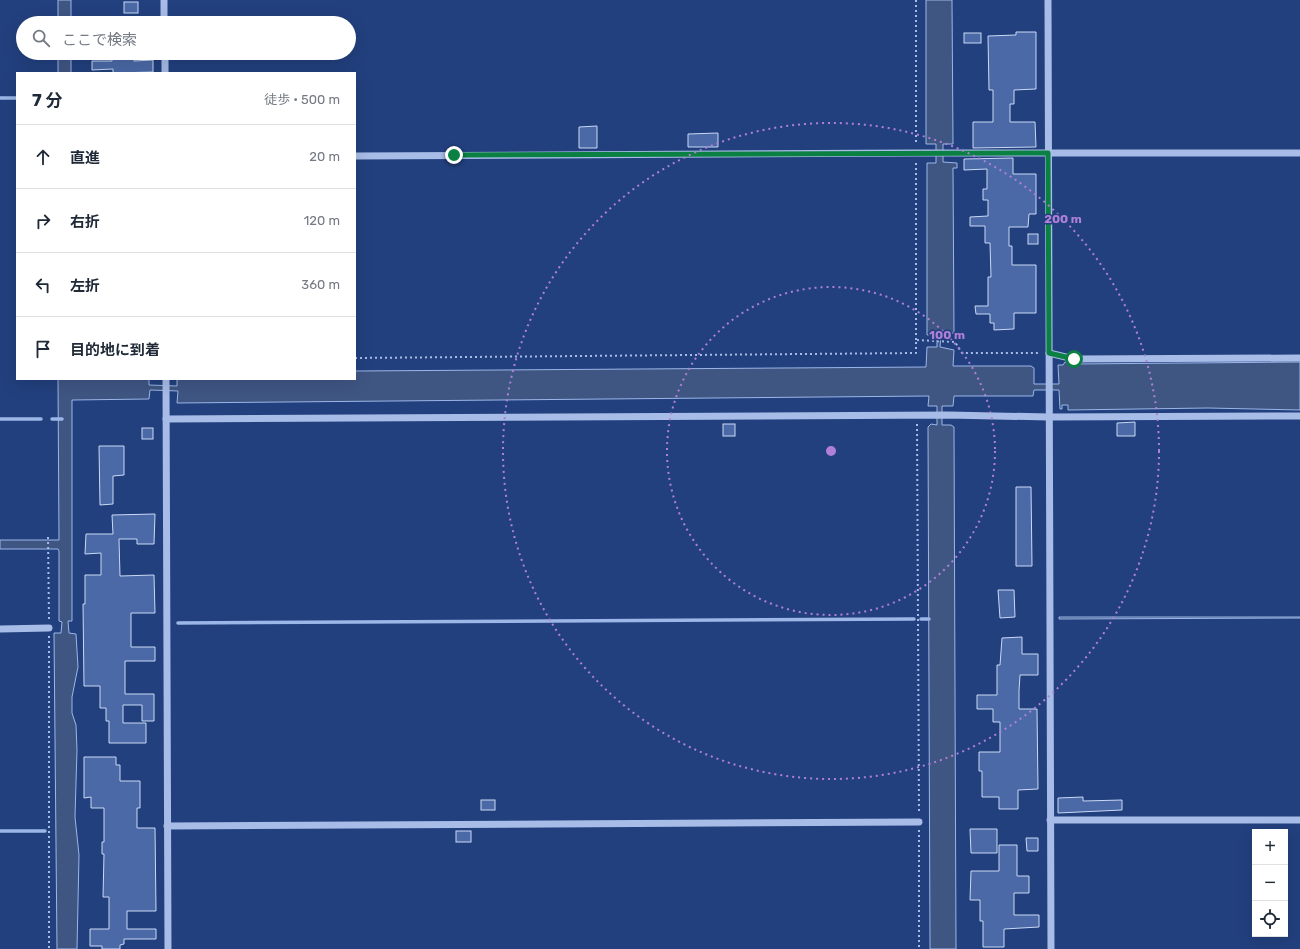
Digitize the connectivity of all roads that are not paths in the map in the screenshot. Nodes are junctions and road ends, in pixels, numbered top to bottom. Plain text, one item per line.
1 (164, 0) edge
2 (1048, 0) edge
3 (164, 16) edge
4 (165, 60) edge
5 (165, 72) edge
6 (1048, 153) junction
7 (1300, 154) edge
8 (356, 156) edge
9 (1049, 353) junction
10 (1300, 358) edge
11 (166, 380) edge
12 (1300, 416) edge
13 (1049, 417) junction
14 (166, 419) junction
15 (0, 628) edge
16 (49, 628) road end
17 (1050, 820) junction
18 (1300, 820) edge
19 (918, 822) road end
20 (167, 826) junction
21 (168, 949) edge
22 (1051, 949) edge

1 - 3 street
2 - 6 street
4 - 5 street
6 - 7 street
6 - 8 street
6 - 9 street
9 - 10 street
9 - 13 street
11 - 14 street
12 - 13 street
13 - 14 street
13 - 17 street
14 - 20 street
15 - 16 street
17 - 18 street
17 - 22 street
19 - 20 street
20 - 21 street

